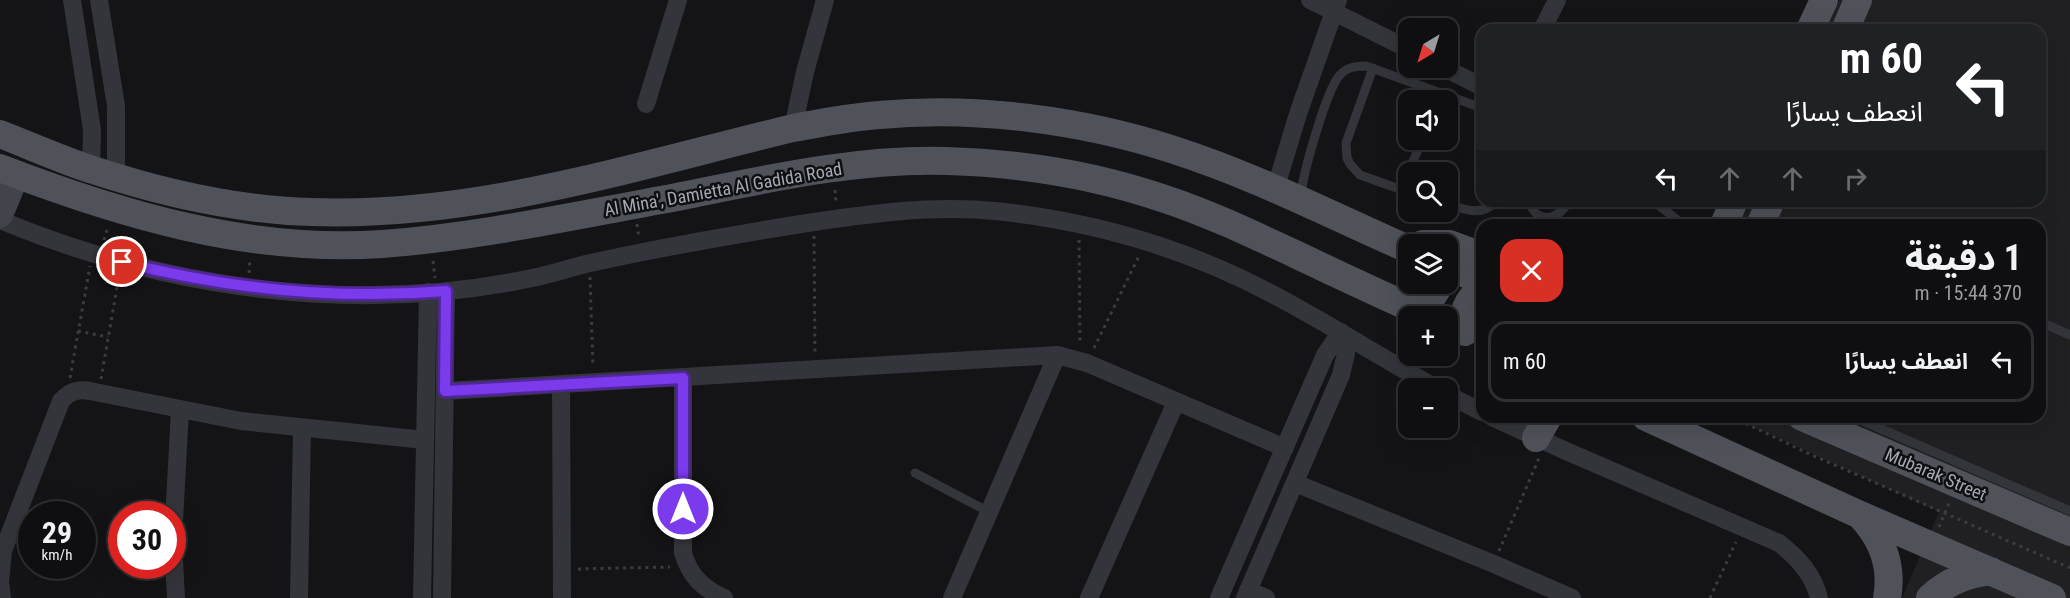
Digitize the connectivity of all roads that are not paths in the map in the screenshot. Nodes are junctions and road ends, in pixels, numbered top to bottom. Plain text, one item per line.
1 (72, 0) edge
2 (99, 0) edge
3 (678, 0) edge
4 (825, 0) edge
5 (1310, 0) edge
6 (1557, 0) edge
7 (1824, 0) edge
8 (1858, 0) edge
9 (1336, 5) edge
10 (1545, 24) edge
11 (1813, 24) edge
12 (1848, 24) edge
13 (1398, 43) edge
14 (1373, 68) junction
15 (1458, 75) edge
16 (1476, 84) edge
17 (1426, 90) edge
18 (1458, 101) edge
19 (646, 104) dead end
20 (1476, 106) edge
21 (793, 128) junction
22 (0, 134) edge
23 (8, 171) edge
24 (103, 174) junction
25 (1398, 189) edge
26 (1275, 190) junction
27 (1300, 201) junction
28 (1458, 207) edge
29 (1489, 207) edge
30 (1532, 207) edge
31 (1564, 207) edge
32 (1661, 207) edge
33 (0, 215) edge
34 (1676, 219) edge
35 (0, 220) edge
36 (1398, 245) edge
37 (1458, 247) edge
38 (1476, 254) edge
39 (1458, 270) edge
40 (1476, 278) edge
41 (437, 291) junction
42 (1476, 294) edge
43 (1407, 306) edge
44 (2046, 325) edge
45 (1341, 332) junction
46 (1465, 333) edge
47 (2070, 335) edge
48 (1057, 355) junction
49 (683, 378) junction
50 (1419, 378) edge
51 (561, 385) junction
52 (445, 391) junction
53 (1458, 400) edge
54 (1176, 402) junction
55 (1476, 409) edge
56 (180, 410) junction
57 (1512, 423) edge
58 (1659, 423) edge
59 (1820, 423) edge
60 (1868, 423) edge
61 (302, 428) junction
62 (1543, 432) edge
63 (425, 440) junction
64 (1285, 448) junction
65 (915, 473) dead end
66 (1295, 483) junction
67 (2070, 511) edge
68 (989, 512) junction
69 (1858, 514) junction
70 (2070, 532) edge
71 (1991, 571) junction
72 (1246, 594) edge
73 (2045, 596) edge
74 (1569, 597) edge
75 (2, 598) edge
76 (176, 598) edge
77 (299, 598) edge
78 (422, 598) edge
79 (442, 598) edge
80 (562, 598) edge
81 (724, 598) edge
82 (952, 598) edge
83 (1089, 598) edge
84 (1219, 598) edge
85 (1266, 598) edge
86 (1819, 598) edge
87 (1887, 598) edge
88 (1930, 598) edge

1 - 24 street
2 - 24 street
3 - 19 street
4 - 21 street
5 - 9 street
6 - 10 street
7 - 11 main road
8 - 12 main road
9 - 13 street
9 - 26 street
14 - 17 lane
14 - 25 lane
14 - 27 lane
15 - 16 street
18 - 20 lane
21 - 24 main road, Al Mina', Damietta Al Gadida Road
21 - 26 main road, Al Mina', Damietta Al Gadida Road
22 - 24 main road, Al Mina', Damietta Al Gadida Road
23 - 33 street
23 - 43 main road, Al Mina', Damietta Al Gadida Road
26 - 27 main road, Al Mina', Damietta Al Gadida Road
27 - 36 main road, Al Mina', Damietta Al Gadida Road
28 - 29 lane
30 - 31 lane
32 - 34 lane
35 - 41 street
37 - 38 main road
39 - 40 main road
41 - 45 street
41 - 52 street
41 - 63 street
42 - 46 main road
44 - 47 lane
45 - 50 street
45 - 64 street
45 - 66 street
48 - 49 street
48 - 54 street
48 - 68 street
49 - 51 street
49 - 81 street
51 - 52 street
51 - 80 street
52 - 79 street
53 - 55 street
54 - 64 street
54 - 83 street
56 - 61 street
56 - 75 street
56 - 76 street
57 - 62 street
58 - 69 main road
59 - 70 main road, Mubarak Street
60 - 67 lane
61 - 63 street
61 - 77 street
62 - 86 street
63 - 78 street
64 - 84 street
65 - 68 lane
66 - 72 street
66 - 74 street
68 - 82 street
69 - 71 main road
69 - 87 main road
71 - 73 main road
71 - 88 main road
72 - 85 street

